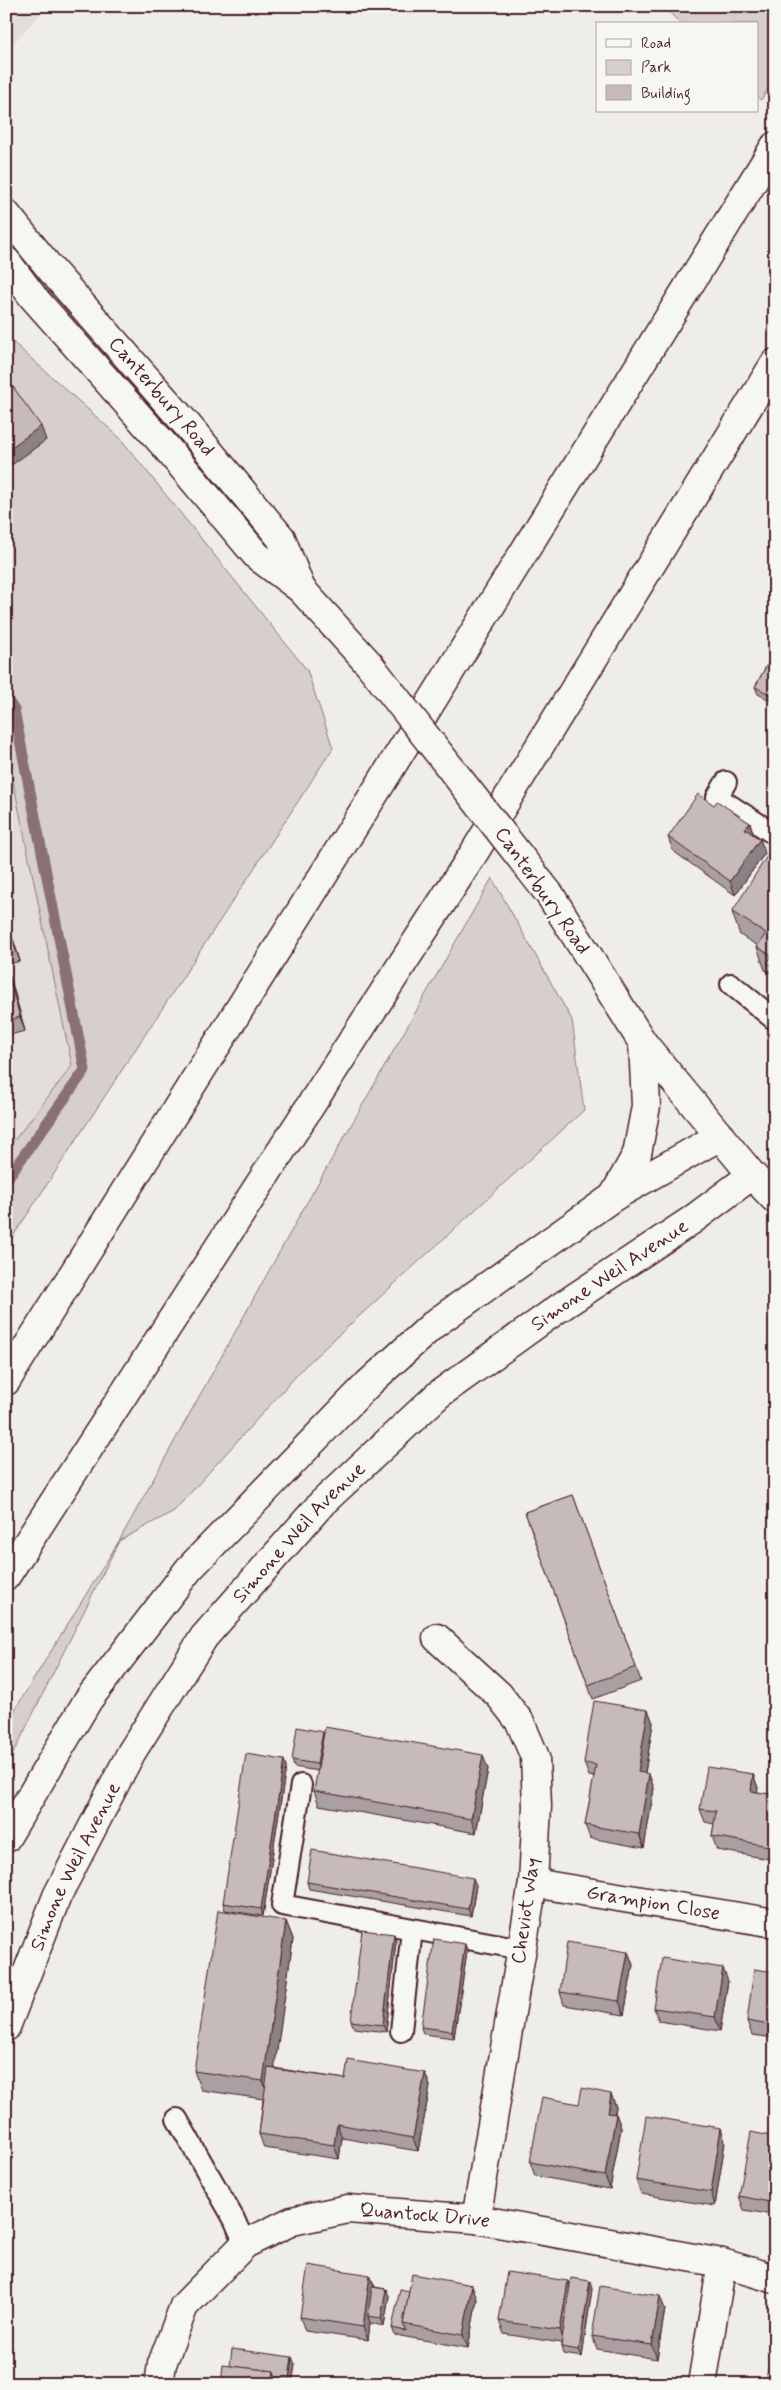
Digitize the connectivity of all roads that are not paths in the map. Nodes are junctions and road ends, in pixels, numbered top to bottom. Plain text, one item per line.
1 (775, 146) edge
2 (6, 214) edge
3 (6, 261) edge
4 (775, 363) edge
5 (300, 590) junction
6 (726, 782) dead end
7 (775, 828) edge
8 (731, 984) dead end
9 (775, 1020) edge
10 (643, 1043) junction
11 (720, 1136) junction
12 (752, 1175) junction
13 (613, 1197) junction
14 (775, 1199) edge
15 (6, 1381) edge
16 (6, 1576) edge
17 (438, 1638) dead end
18 (301, 1786) dead end
19 (6, 1838) edge
20 (533, 1883) junction
21 (775, 1923) edge
22 (412, 1929) junction
23 (522, 1949) junction
24 (6, 2027) edge
25 (401, 2031) dead end
26 (177, 2119) dead end
27 (476, 2219) junction
28 (245, 2244) junction
29 (722, 2263) junction
30 (775, 2279) edge
31 (159, 2384) edge
32 (702, 2384) edge

1 - 15 main road
2 - 5 main road, Canterbury Road
3 - 5 main road, Canterbury Road
4 - 16 main road
5 - 10 main road, Canterbury Road, bridge
6 - 7 lane
8 - 9 lane
10 - 11 main road, Canterbury Road
10 - 13 main road
11 - 12 main road, Canterbury Road
11 - 13 main road
12 - 14 main road, Canterbury Road
12 - 24 main road, Simone Weil Avenue
13 - 19 main road
17 - 20 main road, Cheviot Way
18 - 22 lane
20 - 21 main road, Grampion Close
20 - 23 main road, Cheviot Way
22 - 23 lane
22 - 25 lane
23 - 27 main road, Cheviot Way
26 - 28 lane
27 - 28 main road, Quantock Drive
27 - 29 main road, Quantock Drive
28 - 31 main road, Quantock Drive
29 - 30 main road, Quantock Drive
29 - 32 main road

